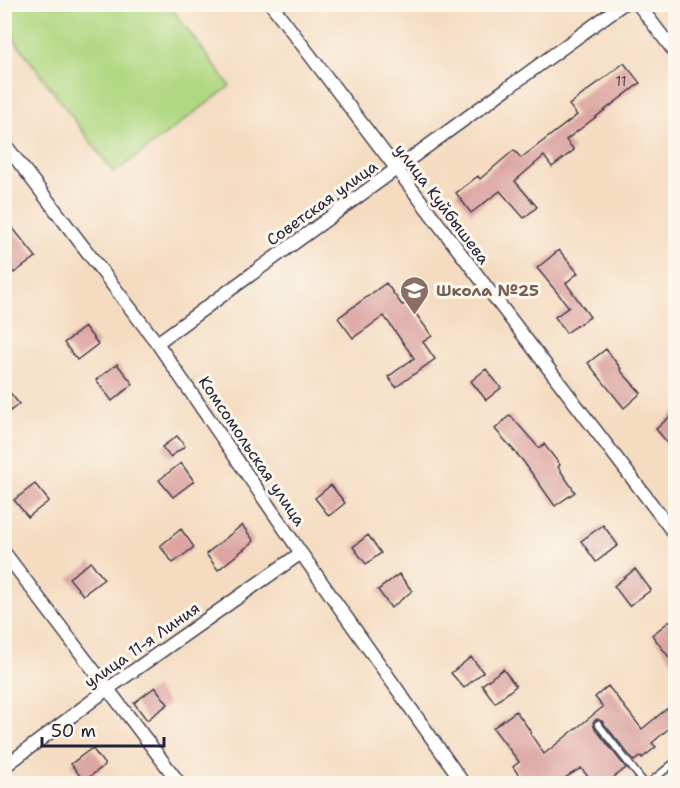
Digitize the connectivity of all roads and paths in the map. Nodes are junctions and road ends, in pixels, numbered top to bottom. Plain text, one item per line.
1 (271, 4) edge
2 (623, 4) edge
3 (638, 4) edge
4 (675, 54) edge
5 (4, 143) edge
6 (395, 170) junction
7 (158, 343) junction
8 (675, 536) edge
9 (4, 552) edge
10 (301, 553) junction
11 (109, 688) junction
12 (598, 724) dead end
13 (675, 761) edge
14 (4, 767) edge
15 (180, 783) edge
16 (464, 783) edge
17 (647, 783) edge

1 - 6 street, улица Куйбышева
2 - 6 street, Советская улица
3 - 4 street
5 - 7 street, Комсомольская улица
6 - 7 street, Советская улица
6 - 8 street, улица Куйбышева
7 - 10 street, Комсомольская улица
9 - 11 street
10 - 11 street, улица 11-я Линия
10 - 16 street, Комсомольская улица
11 - 14 street, улица 11-я Линия
11 - 15 street
12 - 17 lane
13 - 17 lane

